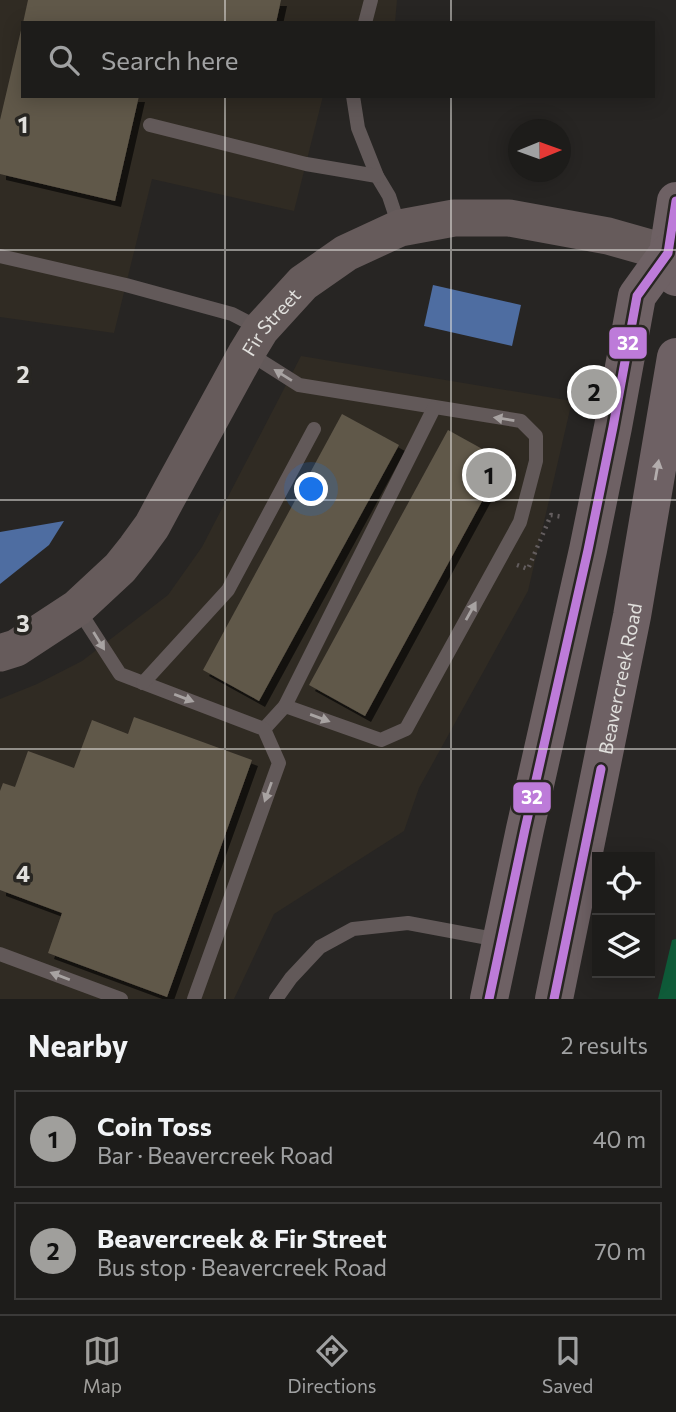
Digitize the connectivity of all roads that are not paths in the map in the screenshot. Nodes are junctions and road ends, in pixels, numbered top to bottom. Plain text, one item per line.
1 (371, 0) edge
2 (366, 21) edge
3 (353, 98) edge
4 (150, 125) dead end
5 (377, 176) junction
6 (676, 201) edge
7 (400, 228) junction
8 (0, 257) edge
9 (672, 266) edge
10 (254, 341) junction
11 (676, 357) edge
12 (434, 408) junction
13 (314, 429) dead end
14 (78, 607) junction
15 (0, 653) edge
16 (143, 683) junction
17 (285, 706) junction
18 (264, 729) junction
19 (501, 940) junction
20 (0, 954) edge
21 (121, 999) edge
22 (194, 999) edge
23 (276, 999) edge
24 (489, 999) edge
25 (554, 999) edge

1 - 2 lane
3 - 5 lane
4 - 5 lane
5 - 7 lane
6 - 9 main road
7 - 9 street, Fir Street
7 - 10 street, Fir Street
8 - 10 lane
9 - 19 main road
12 -> 10 lane
10 - 14 street, Fir Street
25 -> 11 main road, Beavercreek Road
12 - 17 lane
17 -> 12 lane
13 - 16 lane
14 - 15 street, Fir Street
14 -> 16 lane
16 -> 18 lane
17 - 18 lane
18 -> 22 lane
19 - 23 lane
19 - 24 main road
21 -> 20 lane

